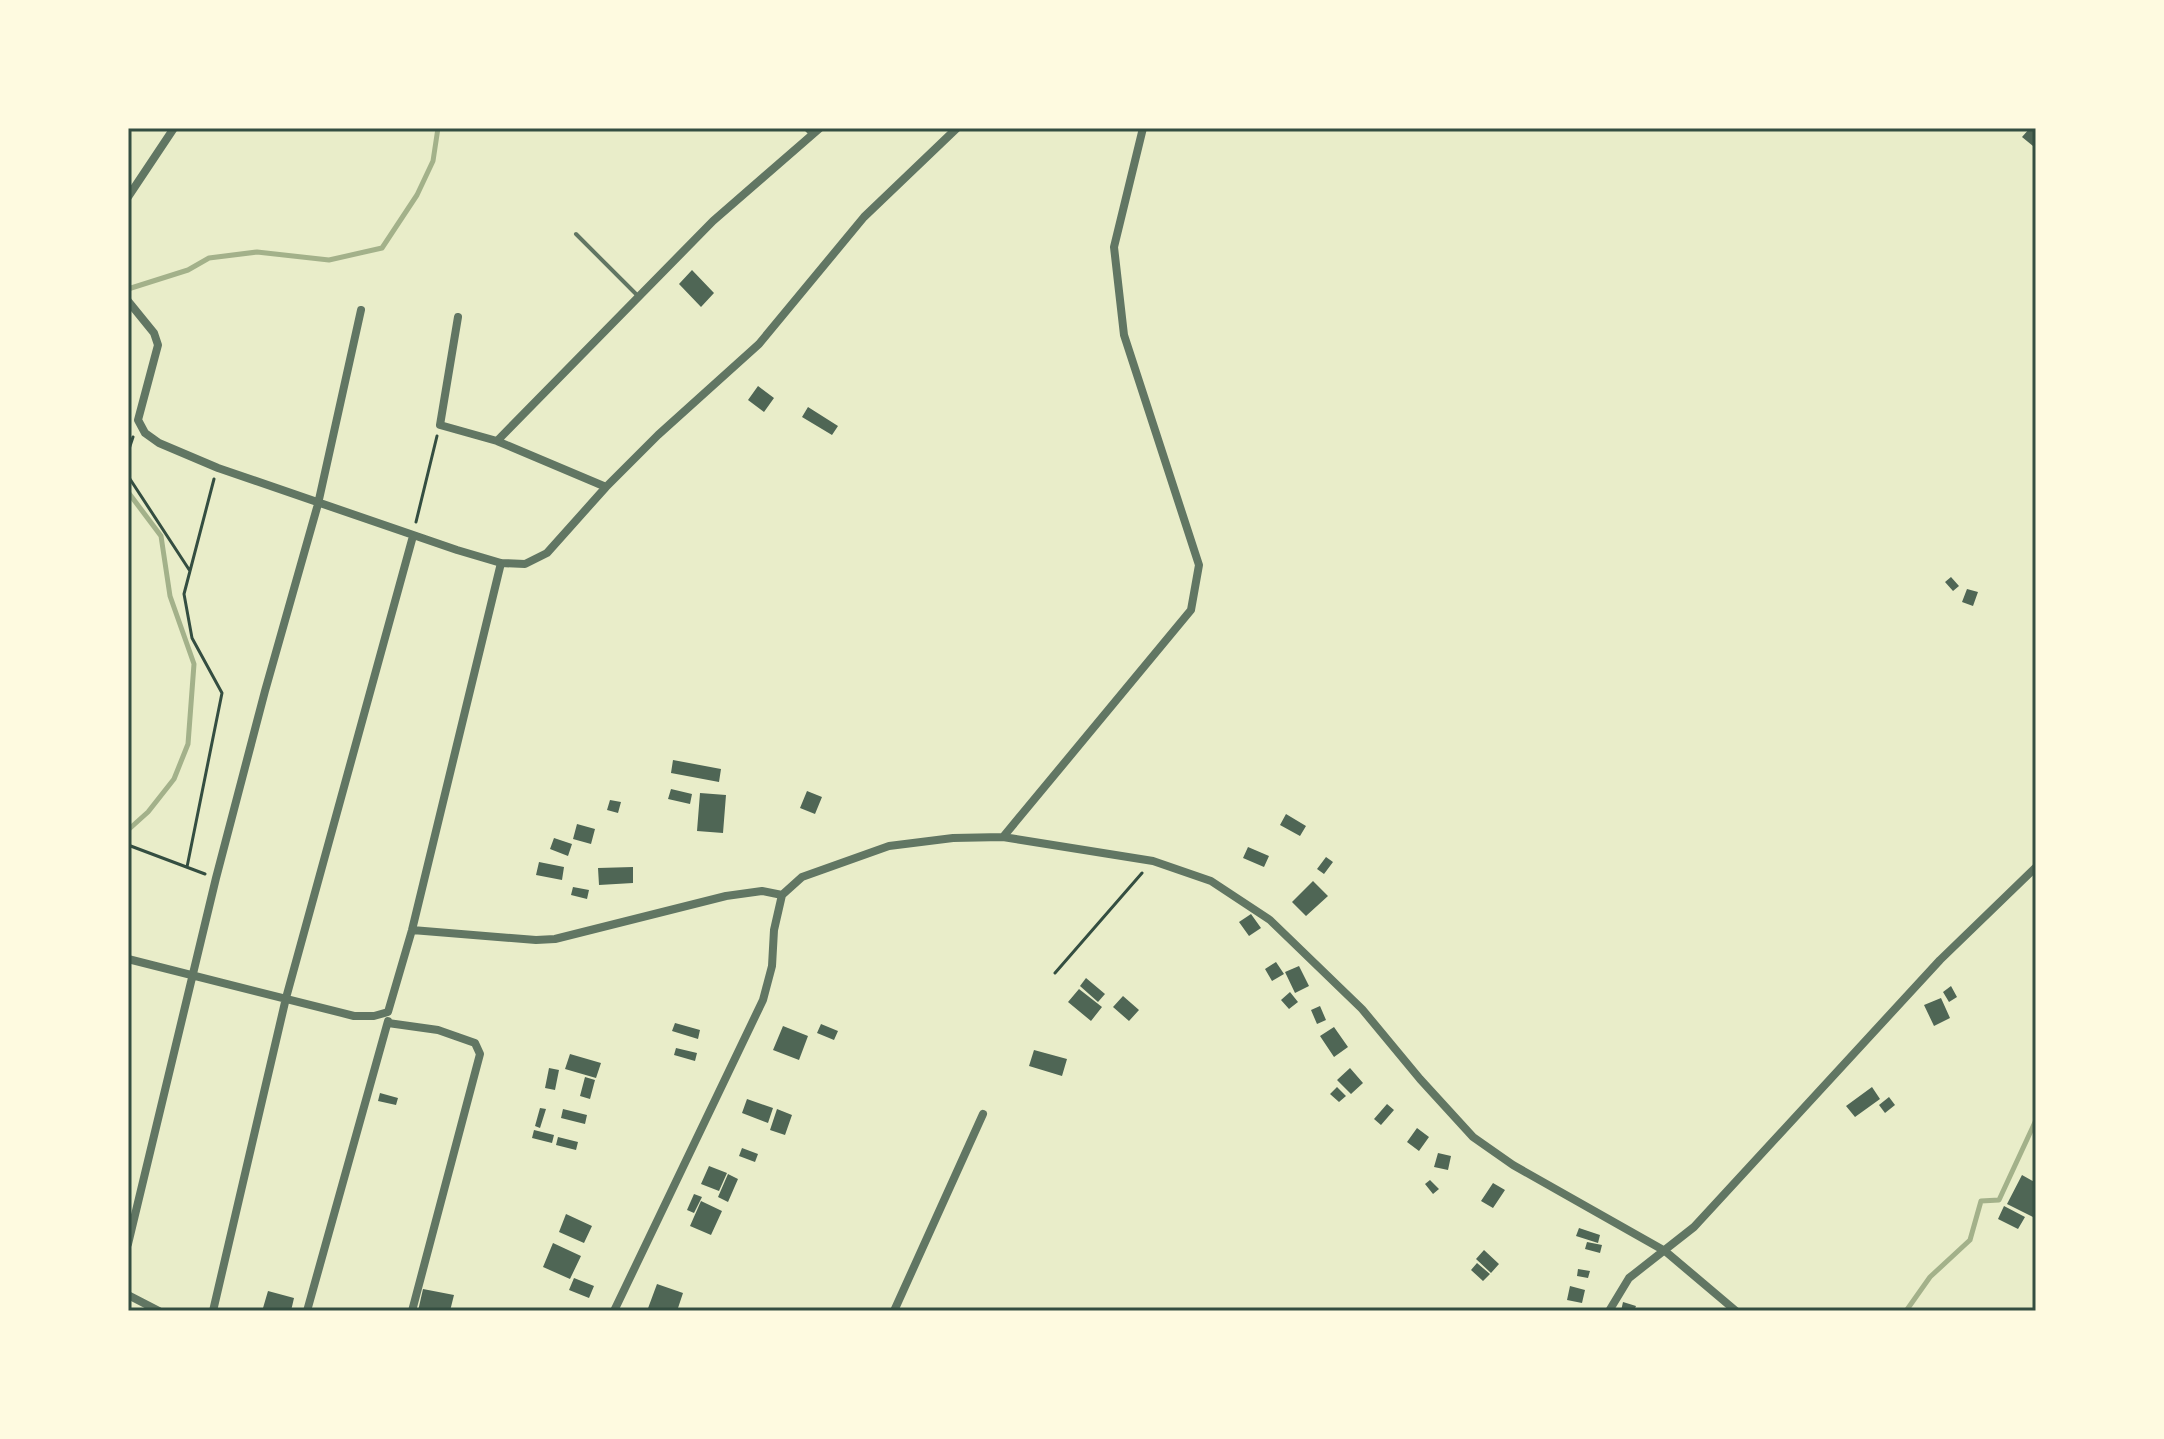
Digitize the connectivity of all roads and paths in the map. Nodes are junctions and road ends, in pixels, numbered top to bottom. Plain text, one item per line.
1 (174, 128) edge
2 (820, 128) edge
3 (957, 128) edge
4 (1143, 128) edge
5 (809, 132) edge
6 (128, 197) edge
7 (576, 234) dead end
8 (639, 297) junction
9 (128, 301) edge
10 (361, 310) dead end
11 (458, 317) dead end
12 (440, 425) junction
13 (497, 441) junction
14 (218, 468) junction
15 (128, 476) edge
16 (606, 487) junction
17 (318, 504) junction
18 (413, 536) junction
19 (501, 563) junction
20 (190, 571) junction
21 (1003, 837) junction
22 (128, 845) edge
23 (1153, 861) junction
24 (187, 867) junction
25 (2036, 867) edge
26 (216, 878) junction
27 (782, 895) junction
28 (412, 930) junction
29 (128, 959) edge
30 (1055, 973) dead end
31 (194, 975) junction
32 (286, 998) junction
33 (388, 1012) junction
34 (388, 1023) junction
35 (983, 1114) dead end
36 (128, 1244) edge
37 (1665, 1251) junction
38 (128, 1295) edge
39 (159, 1311) edge
40 (213, 1311) edge
41 (307, 1311) edge
42 (412, 1311) edge
43 (614, 1311) edge
44 (894, 1311) edge
45 (1609, 1311) edge
46 (1736, 1311) edge

1 - 6 street
2 - 5 street
3 - 16 street
4 - 21 street
5 - 8 street
7 - 8 lane
8 - 13 street
9 - 14 street
10 - 17 street
11 - 12 street
12 - 13 street
12 - 18 path
13 - 16 street
14 - 17 street
14 - 20 path
15 - 20 path
16 - 19 street
17 - 18 street
17 - 26 street
18 - 19 street
18 - 32 street
19 - 28 street
20 - 24 path
21 - 23 street
21 - 27 street
22 - 24 path
23 - 30 path
23 - 37 street
24 - 26 path
25 - 37 street
26 - 31 street
27 - 28 street
27 - 43 street
28 - 33 street
29 - 31 street
31 - 32 street
31 - 36 street
32 - 33 street
32 - 40 street
33 - 34 street
34 - 41 street
34 - 42 street
35 - 44 street
37 - 45 street
37 - 46 street
38 - 39 street

